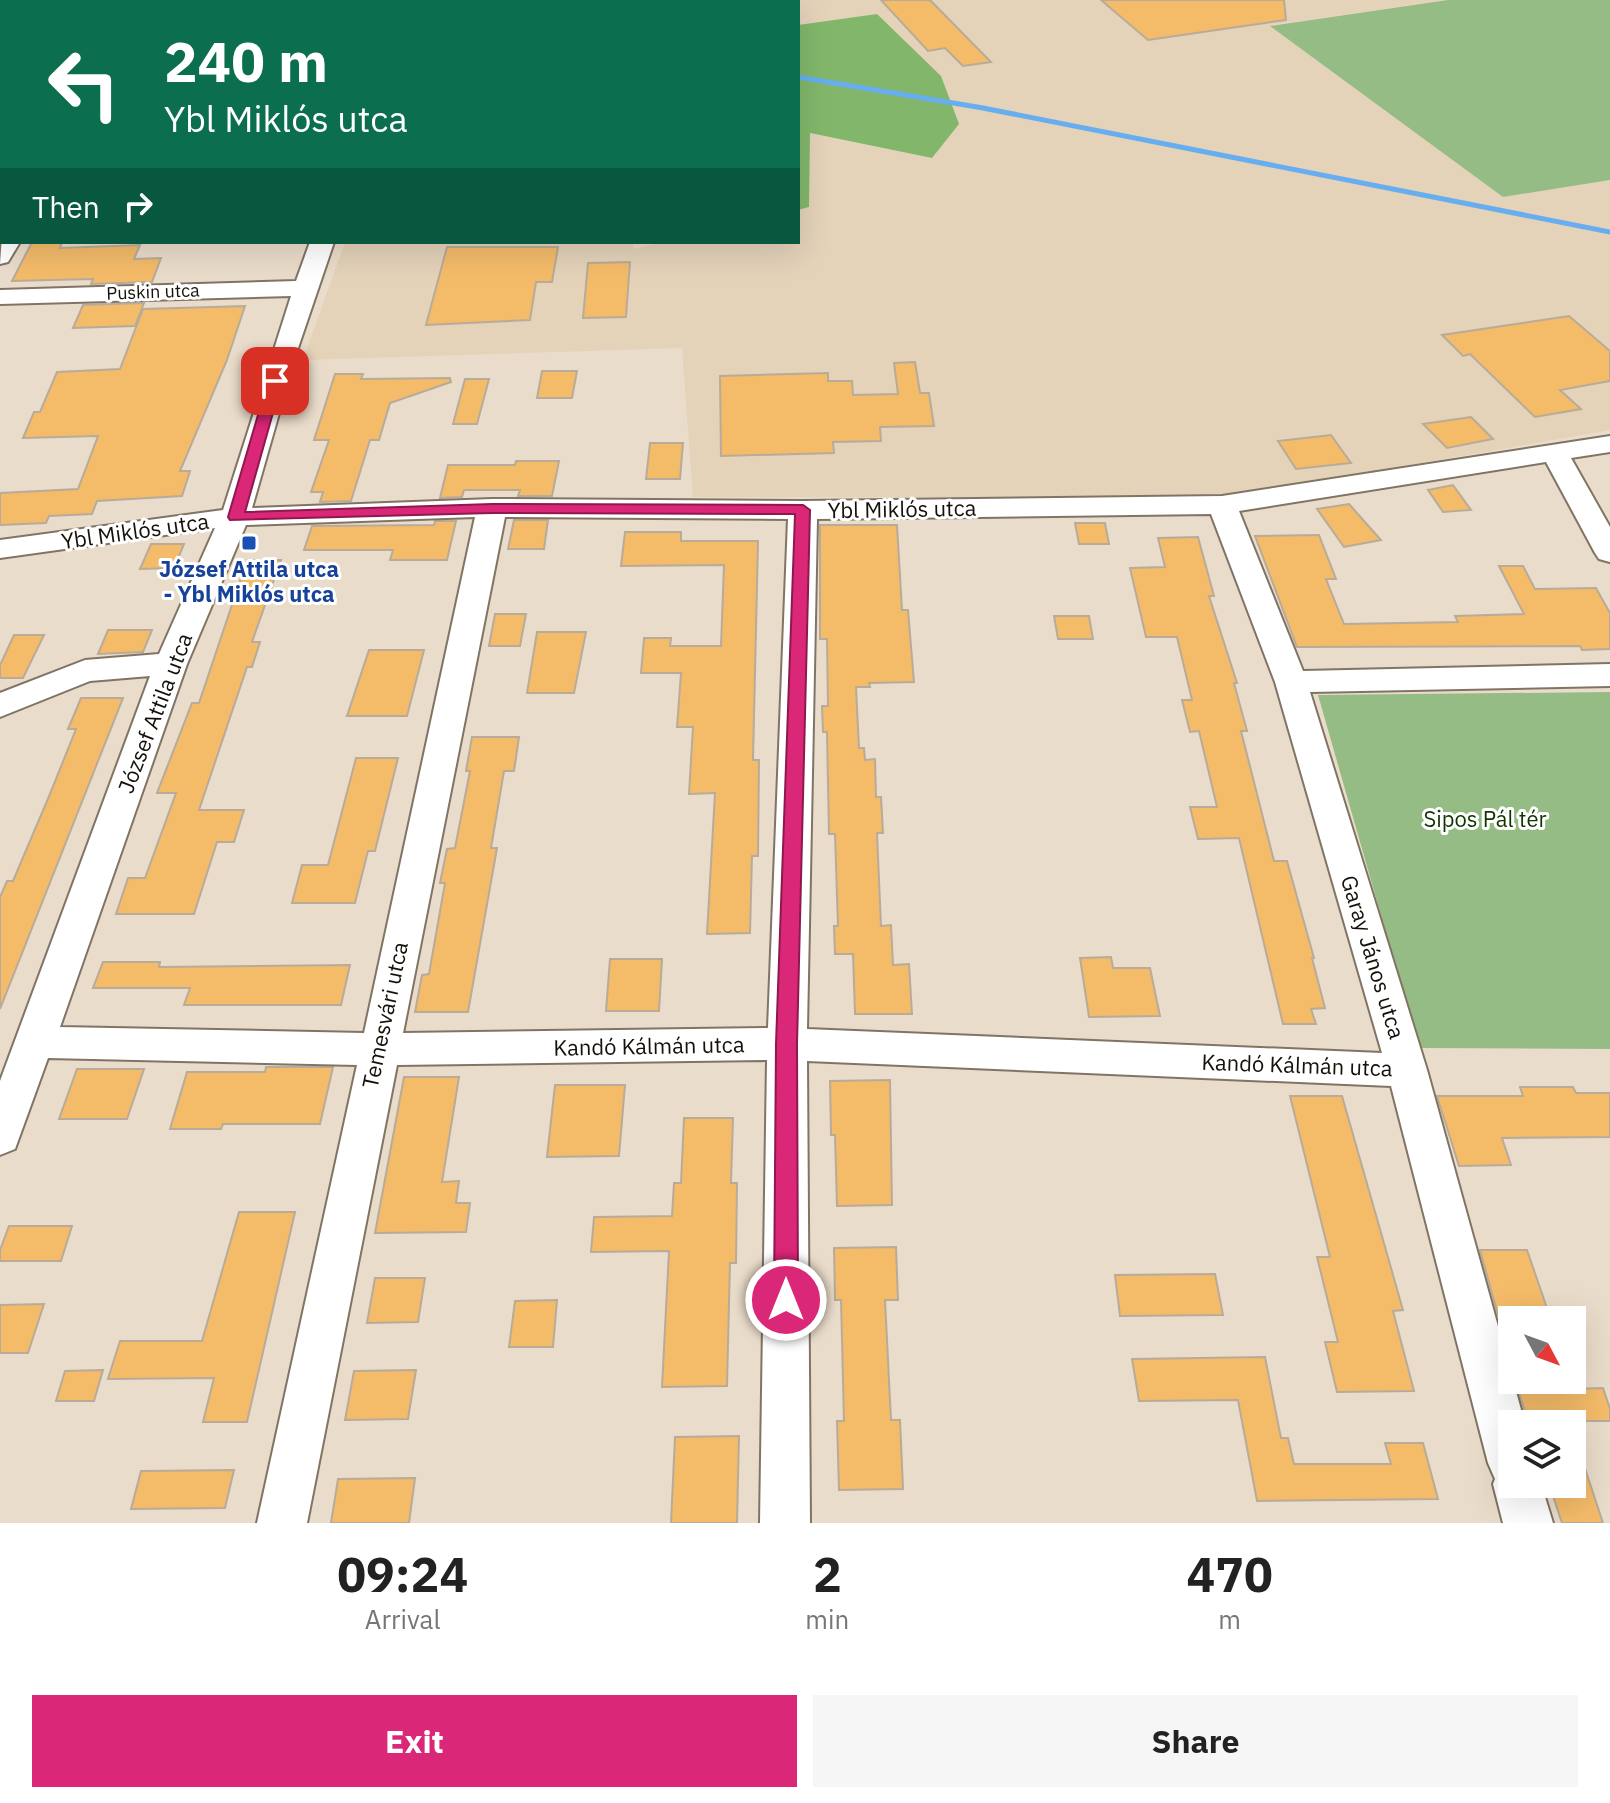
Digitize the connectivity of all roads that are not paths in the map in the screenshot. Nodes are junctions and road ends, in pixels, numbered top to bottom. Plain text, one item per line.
1 (321, 244) edge
2 (306, 288) junction
3 (0, 297) edge
4 (1610, 444) edge
5 (1555, 454) junction
6 (1222, 505) junction
7 (492, 508) junction
8 (803, 510) junction
9 (235, 517) junction
10 (0, 549) edge
11 (1610, 553) edge
12 (171, 664) junction
13 (1610, 675) edge
14 (1291, 682) junction
15 (0, 706) edge
16 (35, 1042) junction
17 (787, 1044) junction
18 (378, 1049) junction
19 (1407, 1070) junction
20 (0, 1137) edge
21 (1498, 1411) edge
22 (1521, 1498) edge
23 (282, 1523) edge
24 (785, 1523) edge
25 (1528, 1523) edge

1 - 2 street, József Attila utca
2 - 3 street, Puskin utca
2 - 9 street, József Attila utca
4 - 5 street, Ybl Miklós utca
5 - 6 street, Ybl Miklós utca
5 - 11 street
6 - 8 street, Ybl Miklós utca
6 - 14 street, Garay János utca
7 - 8 street, Ybl Miklós utca
7 - 9 street, Ybl Miklós utca
7 - 18 street, Temesvári utca
8 - 17 street
9 - 10 street, Ybl Miklós utca
9 - 12 street, József Attila utca
12 - 15 street
12 - 16 street, József Attila utca
13 - 14 street
14 - 19 street, Garay János utca
16 - 18 street, Kandó Kálmán utca
16 - 20 street, József Attila utca
17 - 18 street, Kandó Kálmán utca
17 - 19 street, Kandó Kálmán utca
17 - 24 street
18 - 23 street, Temesvári utca
19 - 21 street, Garay János utca
22 - 25 street

